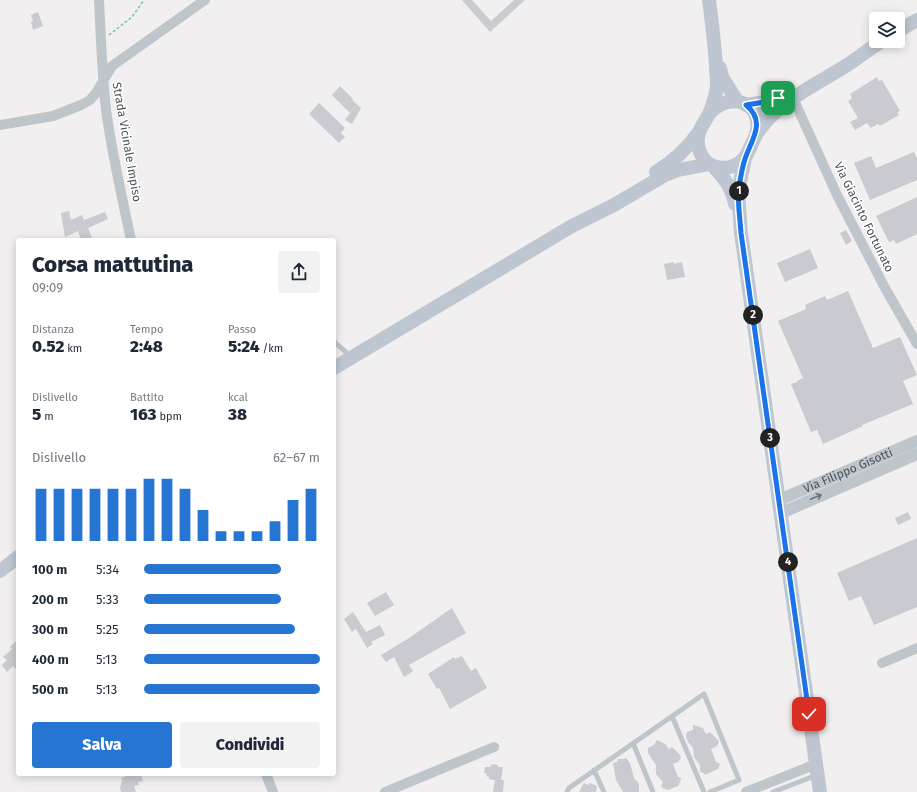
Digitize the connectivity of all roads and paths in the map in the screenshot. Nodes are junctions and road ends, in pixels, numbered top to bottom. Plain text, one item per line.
1 (100, 0) edge
2 (144, 0) edge
3 (205, 0) edge
4 (709, 0) edge
5 (917, 20) edge
6 (905, 28) edge
7 (102, 41) junction
8 (715, 45) junction
9 (869, 48) edge
10 (871, 48) edge
11 (103, 80) junction
12 (793, 98) junction
13 (742, 103) junction
14 (709, 114) junction
15 (0, 126) edge
16 (699, 132) junction
17 (756, 134) junction
18 (745, 158) junction
19 (711, 165) junction
20 (572, 226) junction
21 (741, 233) junction
22 (132, 238) edge
23 (336, 343) edge
24 (917, 344) edge
25 (350, 358) junction
26 (336, 367) edge
27 (917, 441) edge
28 (917, 454) edge
29 (780, 506) junction
30 (16, 557) edge
31 (16, 558) edge
32 (0, 564) edge
33 (0, 572) edge
34 (917, 648) edge
35 (882, 663) dead end
36 (672, 716) junction
37 (633, 743) junction
38 (494, 747) dead end
39 (817, 769) junction
40 (594, 770) junction
41 (267, 776) edge
42 (273, 792) edge
43 (386, 792) edge
44 (567, 792) edge
45 (604, 792) edge
46 (654, 792) edge
47 (704, 792) edge
48 (710, 792) edge
49 (746, 792) edge
50 (773, 792) edge
51 (820, 792) edge

1 - 7 street, Strada Vicinale Impiso
2 - 7 path
3 - 11 street
4 - 8 main road
5 - 6 main road
7 - 11 street, Strada Vicinale Impiso
8 - 13 main road
8 - 14 main road
9 - 13 main road
10 - 12 main road
11 - 15 street
11 - 22 street, Strada Vicinale Impiso
12 - 17 main road
12 - 24 street, Via Giacinto Fortunato
13 - 14 main road
13 - 17 main road
14 - 16 main road
16 - 19 main road
16 - 20 main road
17 - 18 main road
18 - 19 main road
18 - 21 main road
19 - 20 main road
19 - 21 main road
20 - 25 main road
21 - 29 main road
23 - 25 lane
25 - 26 main road
27 - 29 street, Via Filippo Gisotti
29 -> 28 street, Via Filippo Gisotti
29 - 39 main road
30 - 32 main road
31 - 33 main road
34 - 35 street
36 - 37 lane
36 - 47 lane
36 - 48 lane
37 - 40 lane
37 - 46 lane
38 - 43 street
39 - 49 street
39 - 50 lane
39 - 51 main road
40 - 44 lane
40 - 45 lane
41 - 42 street

